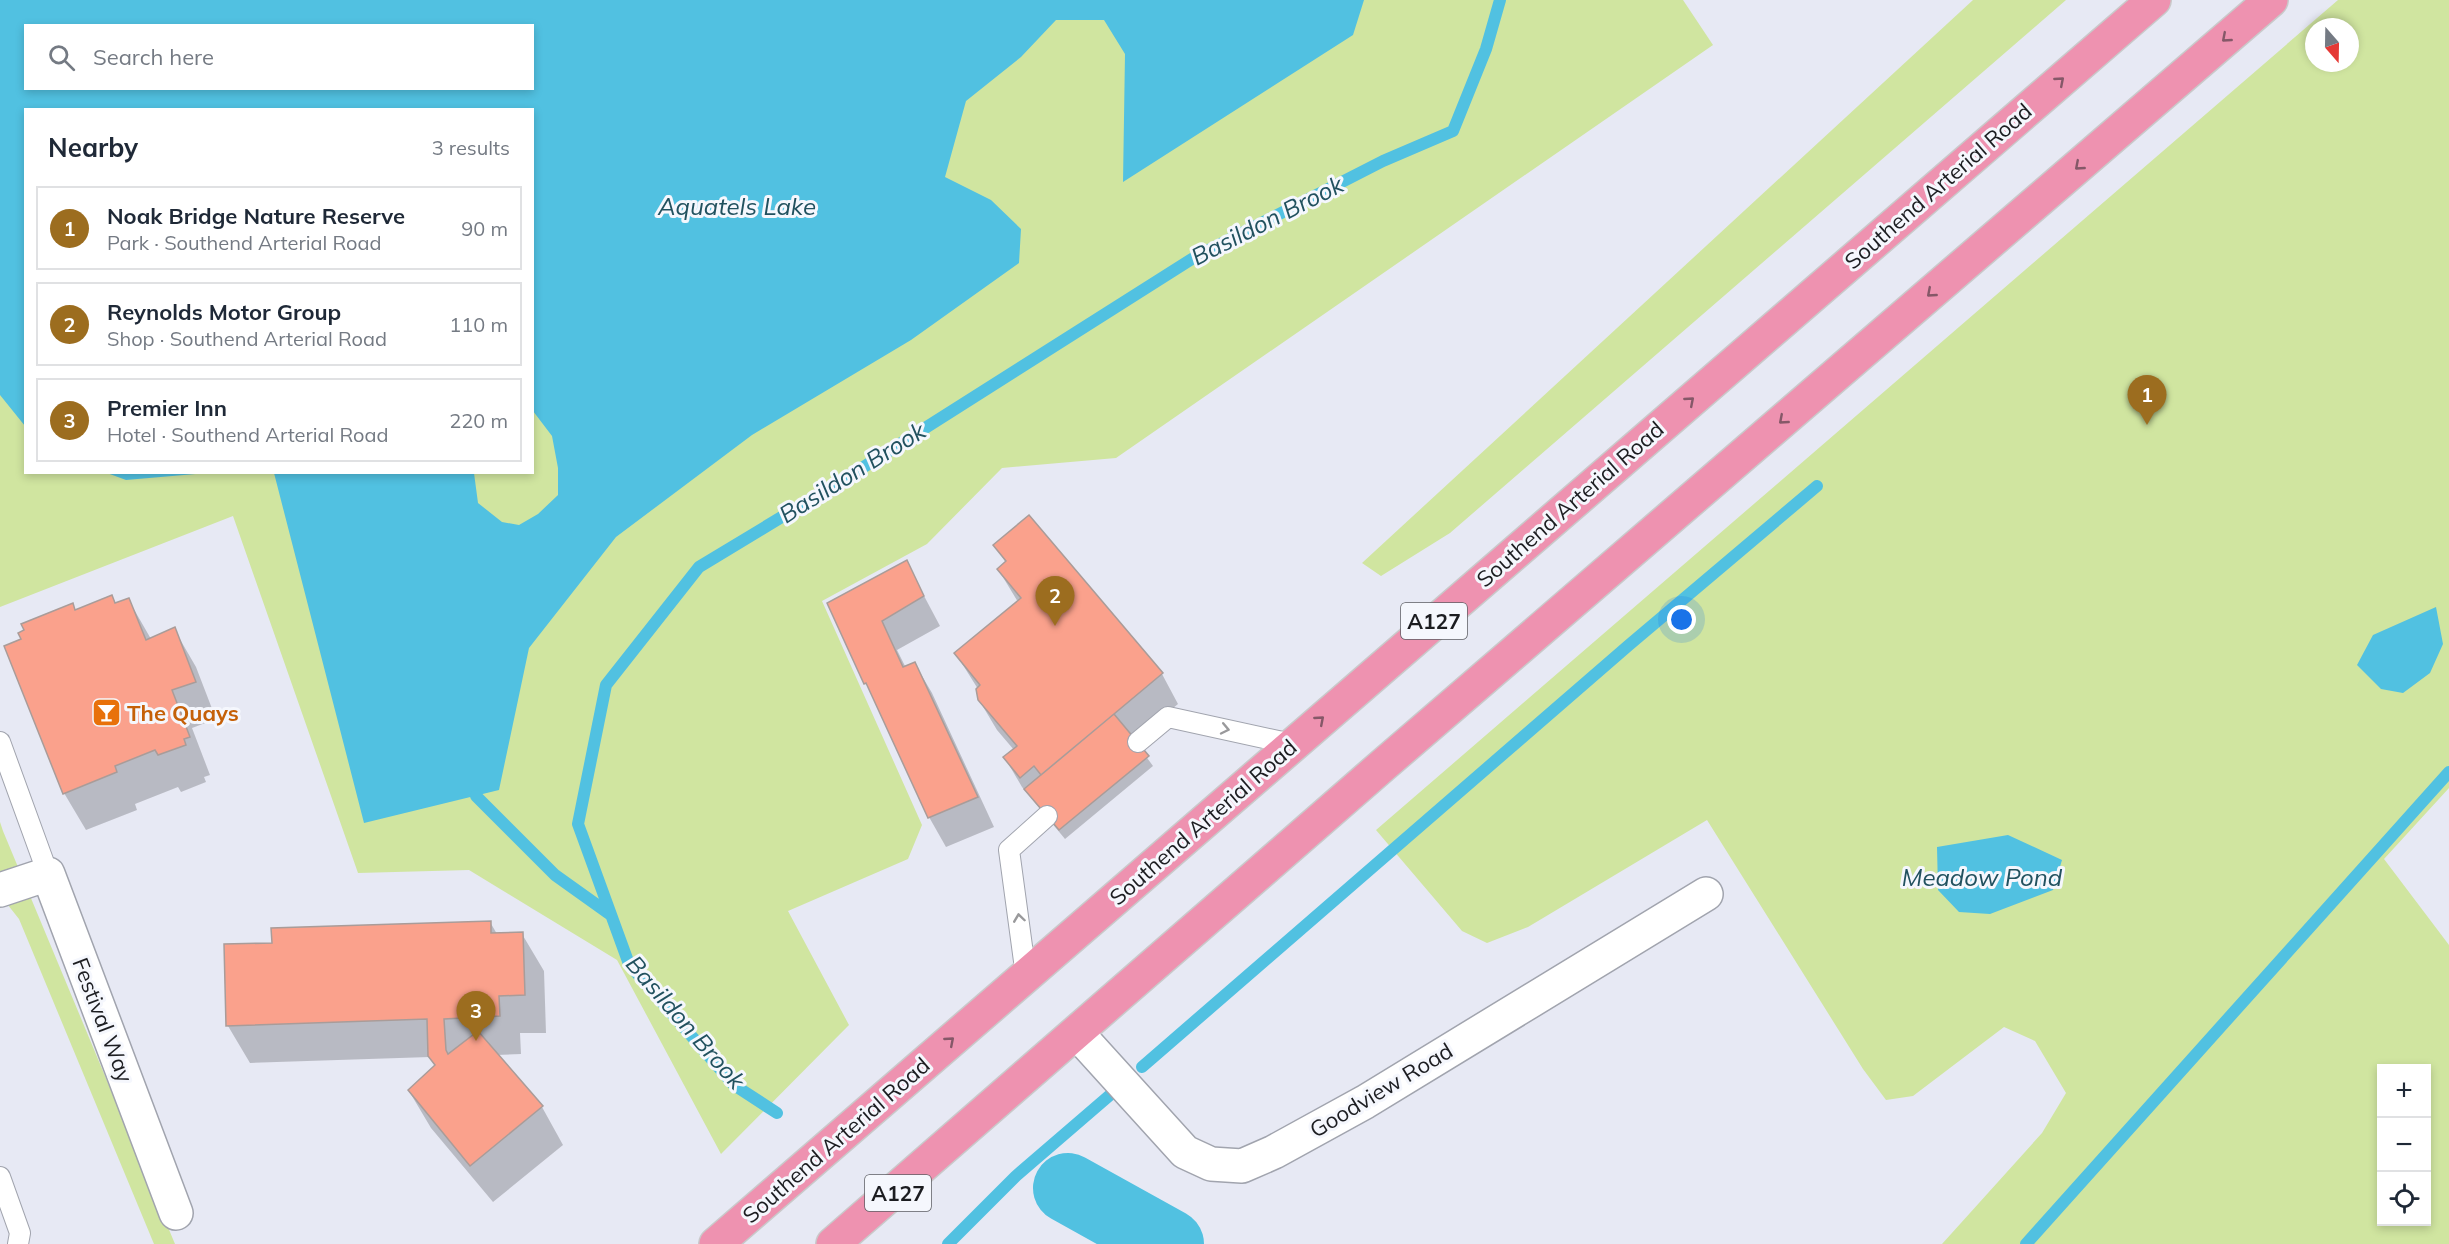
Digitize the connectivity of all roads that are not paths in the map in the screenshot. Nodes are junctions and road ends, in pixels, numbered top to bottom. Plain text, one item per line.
1 (2154, 0) edge
2 (2271, 0) edge
3 (0, 742) edge
4 (1138, 742) dead end
5 (1292, 744) junction
6 (1047, 816) dead end
7 (48, 874) junction
8 (0, 890) edge
9 (1706, 894) dead end
10 (1026, 976) junction
11 (1077, 1033) junction
12 (952, 1141) junction
13 (0, 1177) edge
14 (176, 1214) dead end
15 (18, 1244) edge
16 (716, 1244) edge
17 (833, 1244) edge
18 (844, 1244) edge

5 -> 1 highway, Southend Arterial Road / A127
2 -> 11 highway, A127
3 - 7 lane
4 -> 5 lane
5 - 10 highway, Southend Arterial Road / A127
10 -> 6 lane
7 - 8 street
7 - 14 street, Festival Way
9 - 11 street, Goodview Road
16 -> 10 highway, Southend Arterial Road / A127
11 - 12 highway, A127
12 - 17 highway, A127
12 - 18 highway, A127
13 - 15 lane

